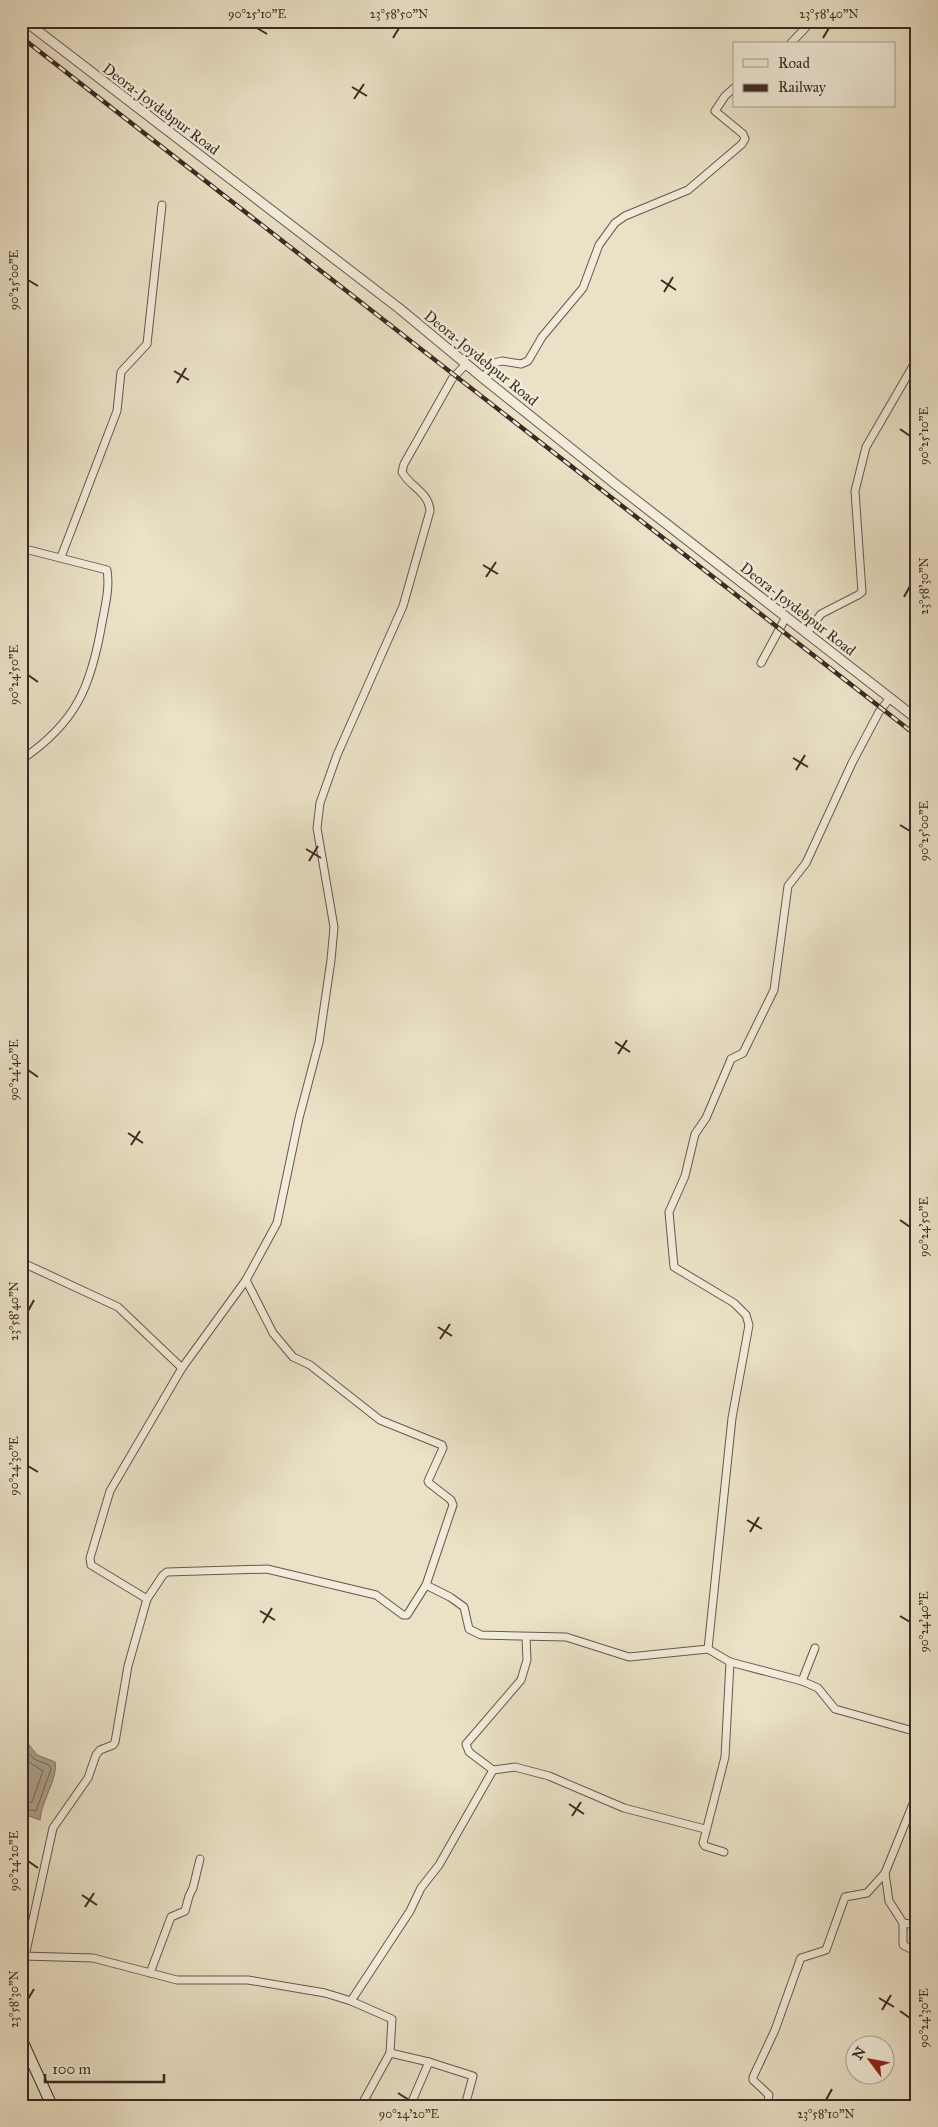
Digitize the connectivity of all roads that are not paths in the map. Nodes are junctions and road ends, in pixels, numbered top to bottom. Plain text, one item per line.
1 (812, 21) edge
2 (26, 22) edge
3 (21, 29) edge
4 (792, 42) edge
5 (733, 89) edge
6 (162, 205) dead end
7 (917, 359) edge
8 (466, 364) junction
9 (483, 378) junction
10 (21, 548) edge
11 (61, 557) junction
12 (786, 617) junction
13 (807, 633) junction
14 (761, 663) dead end
15 (890, 698) junction
16 (917, 719) edge
17 (21, 760) edge
18 (21, 1262) edge
19 (246, 1280) junction
20 (182, 1368) junction
21 (426, 1585) junction
22 (147, 1599) junction
23 (526, 1637) junction
24 (816, 1648) dead end
25 (708, 1649) junction
26 (730, 1662) junction
27 (802, 1681) junction
28 (917, 1732) edge
29 (493, 1770) junction
30 (917, 1794) edge
31 (705, 1829) junction
32 (724, 1852) dead end
33 (200, 1859) dead end
34 (884, 1873) junction
35 (903, 1923) junction
36 (917, 1926) edge
37 (917, 1952) edge
38 (23, 1956) edge
39 (150, 1973) junction
40 (351, 2001) junction
41 (21, 2038) edge
42 (390, 2053) junction
43 (429, 2062) junction
44 (52, 2106) edge
45 (361, 2106) edge
46 (410, 2106) edge
47 (470, 2106) edge
48 (767, 2106) edge

1 - 4 street
2 - 3 street
2 - 8 street, Deora-Joydebpur Road
5 - 9 street
6 - 11 street
7 - 13 street
8 - 9 street, Deora-Joydebpur Road
8 - 19 street
9 - 12 street, Deora-Joydebpur Road
10 - 11 street
11 - 17 street
12 - 13 street, Deora-Joydebpur Road
12 - 14 street
13 - 15 street, Deora-Joydebpur Road
15 - 16 street, Deora-Joydebpur Road
15 - 25 street
18 - 20 street
19 - 20 street
19 - 21 street
20 - 22 street
21 - 22 street
21 - 23 street
22 - 38 street
23 - 25 street
23 - 29 street
24 - 27 street
25 - 26 street
26 - 27 street
26 - 31 street
27 - 28 street
29 - 31 street
29 - 40 street
30 - 34 street
31 - 32 street
33 - 39 street
34 - 35 street
34 - 48 street
35 - 36 street
35 - 37 street
38 - 39 street
39 - 40 street
40 - 42 street
41 - 44 main road
42 - 43 street
42 - 45 street
43 - 46 street
43 - 47 street

